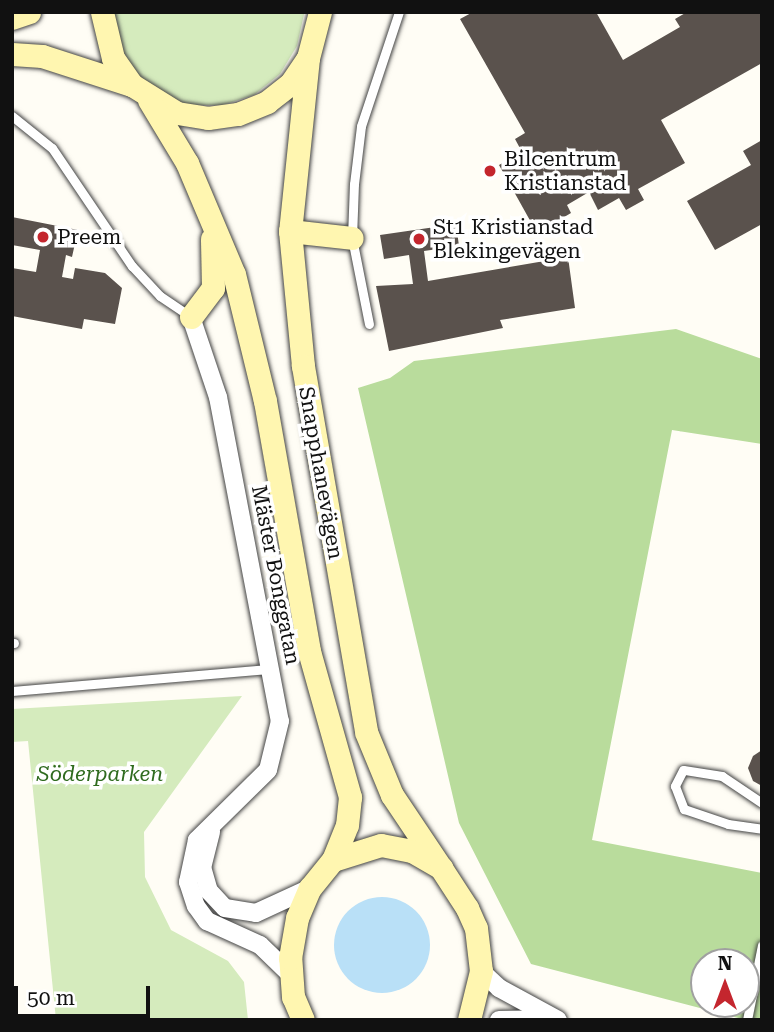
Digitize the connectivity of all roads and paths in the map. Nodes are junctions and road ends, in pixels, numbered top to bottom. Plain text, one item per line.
1 (29, 12) edge
2 (102, 12) edge
3 (320, 12) edge
4 (335, 12) edge
5 (399, 12) edge
6 (12, 18) edge
7 (312, 48) junction
8 (12, 54) edge
9 (141, 92) junction
10 (12, 116) edge
11 (206, 204) junction
12 (290, 231) junction
13 (352, 238) junction
14 (191, 317) junction
15 (369, 324) dead end
16 (271, 669) junction
17 (12, 691) edge
18 (762, 803) edge
19 (215, 822) junction
20 (762, 829) edge
21 (333, 860) junction
22 (441, 868) junction
23 (310, 888) junction
24 (762, 945) edge
25 (481, 971) junction
26 (290, 975) junction
27 (303, 1020) edge
28 (469, 1020) edge
29 (499, 1020) edge
30 (557, 1020) edge
31 (747, 1020) edge

1 - 6 main road
2 - 9 main road, Snapphanevägen
3 - 7 main road, Snapphanevägen
4 - 7 main road
5 - 13 lane
7 - 9 main road
7 - 12 main road, Snapphanevägen
8 - 9 main road
9 - 11 main road, Snapphanevägen
10 - 14 lane
11 - 14 main road
11 - 21 main road, Snapphanevägen
12 - 13 main road
12 - 22 main road, Snapphanevägen
13 - 15 lane
14 - 16 street, Mäster Bonggatan
16 - 17 lane
16 - 19 street, Mäster Bonggatan
18 - 20 lane
19 - 23 street
19 - 26 street, Mäster Bonggatan
21 - 22 main road
21 - 23 main road
22 - 25 main road, Snapphanevägen
23 - 26 main road
24 - 31 lane
25 - 28 main road
25 - 30 street
26 - 27 main road
29 - 30 street

